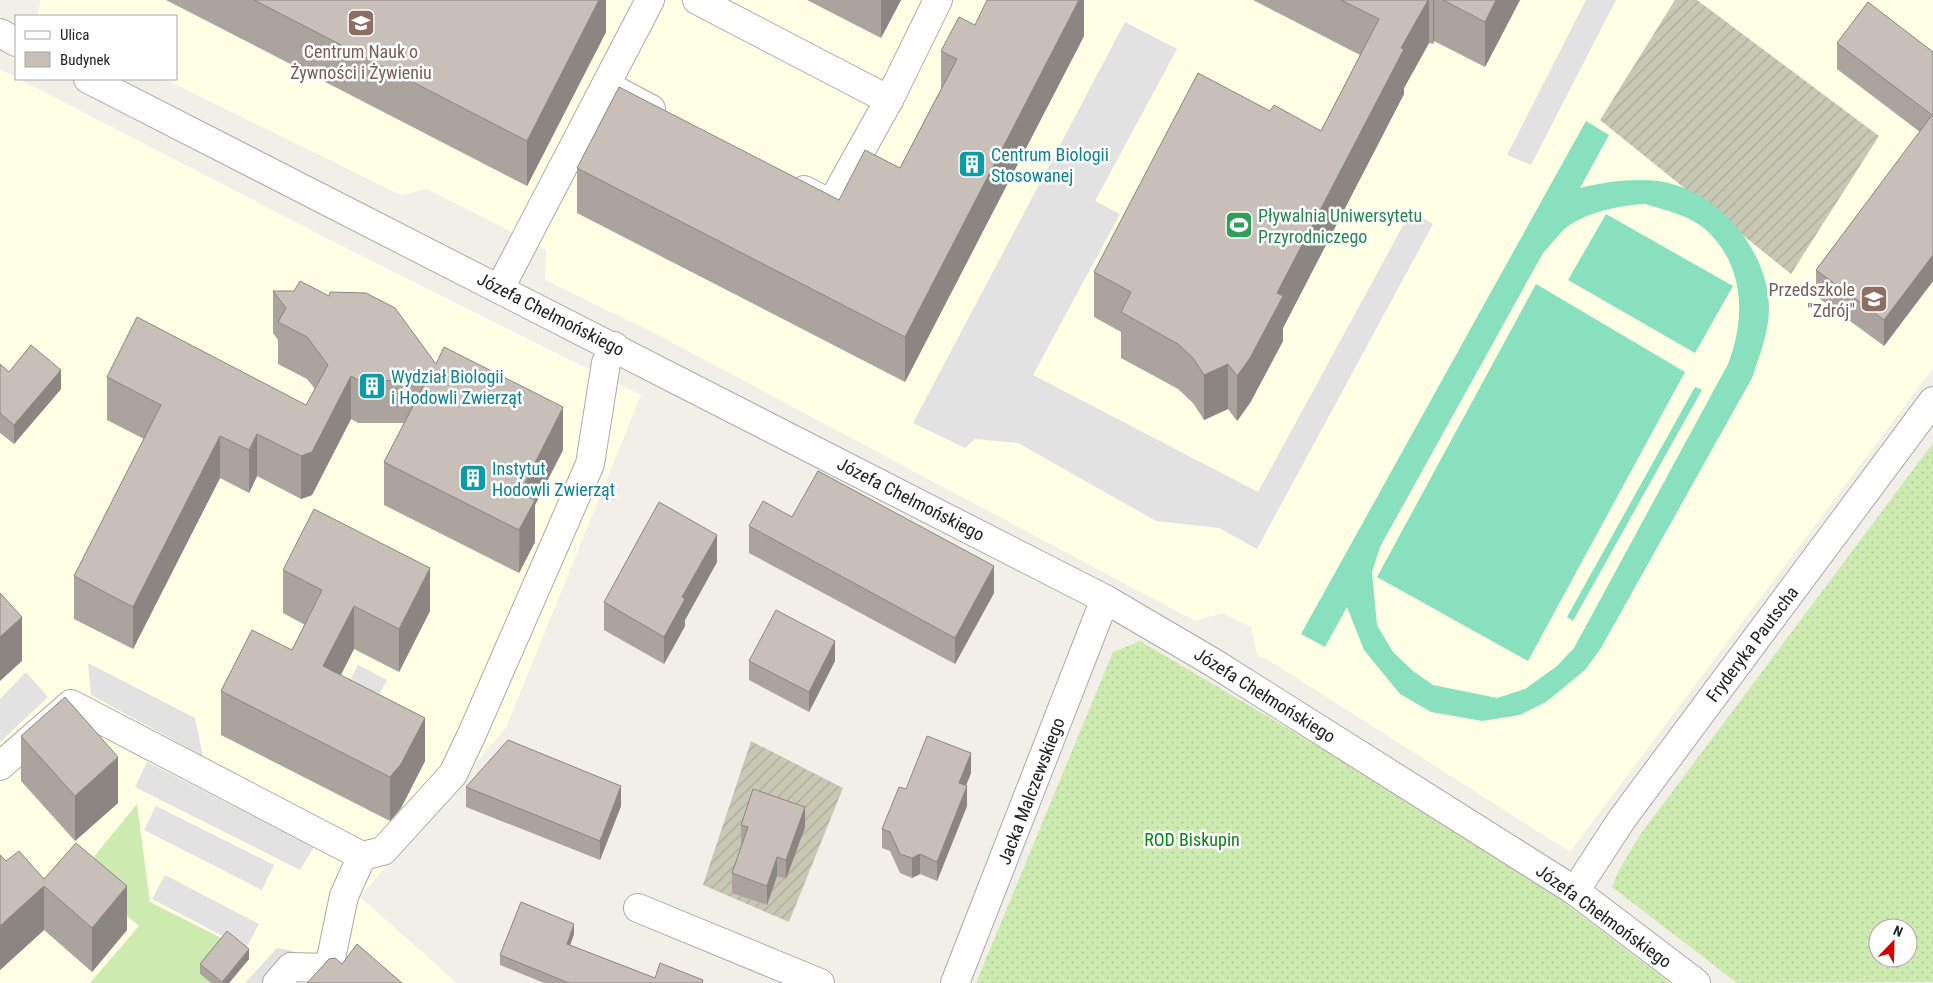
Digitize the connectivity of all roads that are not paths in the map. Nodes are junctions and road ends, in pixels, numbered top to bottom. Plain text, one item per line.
1 (650, 0) edge
2 (697, 0) edge
3 (938, 0) edge
4 (0, 33) edge
5 (15, 41) edge
6 (90, 80) edge
7 (606, 85) junction
8 (889, 100) junction
9 (675, 122) edge
10 (779, 177) edge
11 (500, 288) junction
12 (614, 346) junction
13 (1928, 407) edge
14 (1105, 599) junction
15 (0, 766) edge
16 (362, 856) junction
17 (1575, 891) junction
18 (638, 908) dead end
19 (276, 983) edge
20 (820, 983) edge
21 (955, 983) edge
22 (1696, 983) edge

1 - 7 street
2 - 8 street
3 - 8 street
4 - 5 street
6 - 11 street, Józefa Chełmońskiego
7 - 9 street
7 - 11 street
8 - 10 street
11 - 12 street, Józefa Chełmońskiego
12 - 14 street, Józefa Chełmońskiego
12 - 16 street
13 - 17 street, Fryderyka Pautscha
14 - 17 street, Józefa Chełmońskiego
14 - 21 street, Jacka Malczewskiego
15 - 16 street
16 - 19 street
17 - 22 street, Józefa Chełmońskiego
18 - 20 street

